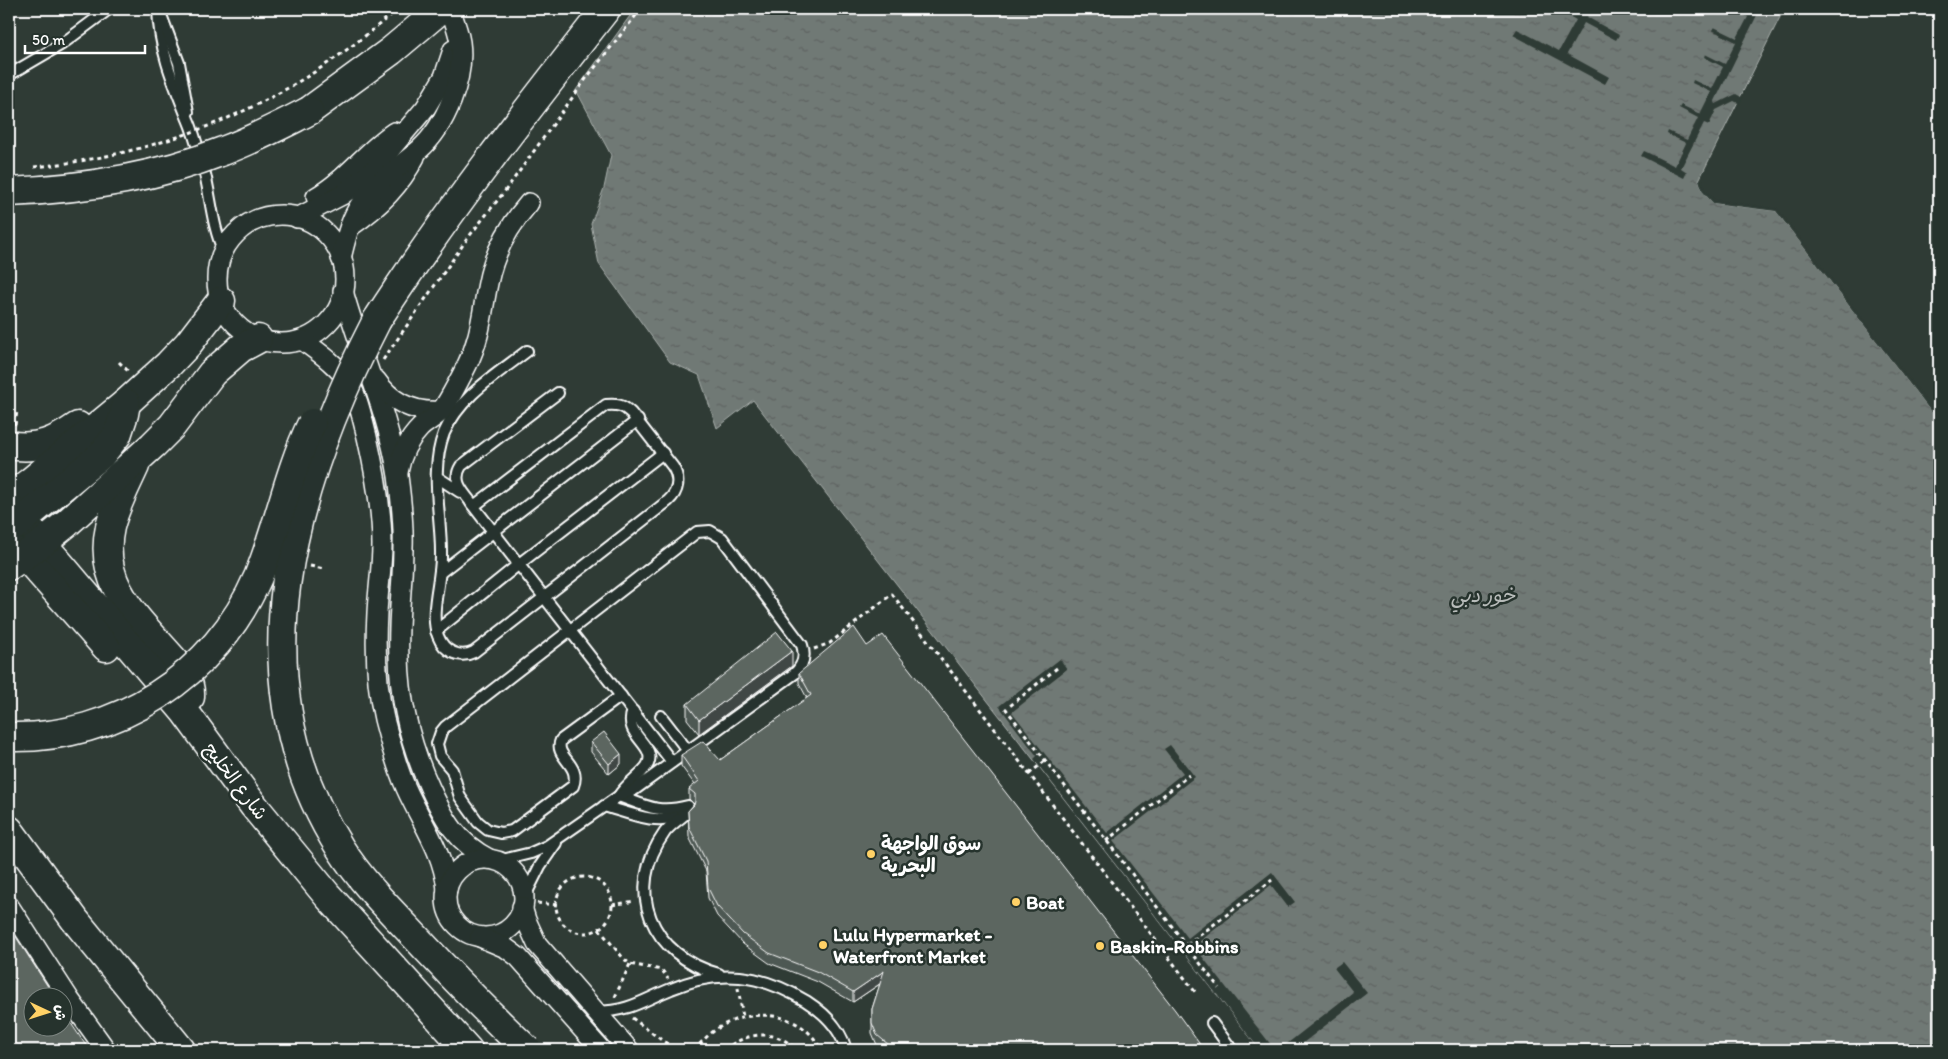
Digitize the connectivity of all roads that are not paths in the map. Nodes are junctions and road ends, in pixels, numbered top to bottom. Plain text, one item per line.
1 (109, 9) edge
2 (159, 9) edge
3 (606, 9) edge
4 (449, 15) edge
5 (9, 75) edge
6 (9, 192) edge
7 (529, 203) dead end
8 (291, 217) junction
9 (224, 252) junction
10 (341, 258) junction
11 (343, 291) junction
12 (221, 301) junction
13 (377, 320) junction
14 (258, 339) junction
15 (302, 340) junction
16 (527, 351) dead end
17 (375, 367) junction
18 (558, 393) dead end
19 (126, 403) junction
20 (441, 411) junction
21 (638, 420) junction
22 (9, 445) edge
23 (663, 453) junction
24 (138, 458) junction
25 (398, 475) junction
26 (437, 477) junction
27 (9, 498) edge
28 (474, 506) junction
29 (13, 520) edge
30 (494, 532) junction
31 (21, 553) edge
32 (519, 564) junction
33 (440, 572) junction
34 (544, 596) junction
35 (436, 630) junction
36 (570, 630) junction
37 (621, 696) junction
38 (633, 711) junction
39 (185, 712) junction
40 (661, 716) dead end
41 (9, 737) edge
42 (688, 751) junction
43 (672, 762) junction
44 (619, 796) junction
45 (604, 806) junction
46 (688, 809) junction
47 (9, 830) edge
48 (561, 836) junction
49 (493, 860) junction
50 (447, 889) junction
51 (523, 902) junction
52 (9, 906) edge
53 (480, 937) junction
54 (724, 975) junction
55 (602, 1012) junction
56 (1212, 1023) dead end
57 (162, 1039) edge
58 (106, 1050) edge
59 (181, 1050) edge
60 (468, 1050) edge
61 (527, 1050) edge
62 (601, 1050) edge
63 (629, 1050) edge
64 (846, 1050) edge
65 (1232, 1050) edge

1 - 5 lane
2 - 9 lane
3 - 13 main road
4 - 6 main road, bridge
4 - 8 street
4 - 10 street
7 - 20 street
8 - 9 street
8 - 10 street
9 - 12 street
10 - 11 street
11 - 15 street
11 - 17 street
12 - 14 street
12 - 19 main road
13 - 41 main road, bridge
13 - 61 main road, bridge
14 - 15 street
14 - 24 main road
15 - 50 street
16 - 26 lane
17 - 20 street
17 - 25 street
18 - 28 lane
19 - 22 main road
19 - 27 main road
19 - 29 main road
20 - 25 street
21 - 23 lane
21 - 28 lane
21 - 30 lane
23 - 32 lane
23 - 34 lane
24 - 31 main road
24 - 39 main road
25 - 49 street
26 - 28 lane
26 - 33 lane
28 - 30 lane
29 - 31 main road, شارع الخليج
30 - 32 lane
30 - 33 lane
31 - 39 main road, شارع الخليج
32 - 34 lane
32 - 35 lane
33 - 35 lane
34 - 35 lane
34 - 36 lane
36 - 37 lane
36 - 37 lane
36 - 42 lane
37 - 38 lane
38 - 43 lane
38 - 44 lane
39 - 60 main road, شارع الخليج
40 - 42 lane
42 - 43 lane
43 - 44 lane
44 - 45 lane
44 - 46 lane
45 - 46 lane
45 - 48 lane
46 - 54 lane
47 - 57 main road
48 - 49 lane
48 - 51 lane
49 - 50 street
49 - 51 street
50 - 53 street
51 - 53 street
51 - 55 street
52 - 58 street
53 - 62 street
54 - 55 lane
54 - 64 lane
55 - 63 street
56 - 65 lane
57 - 59 main road

